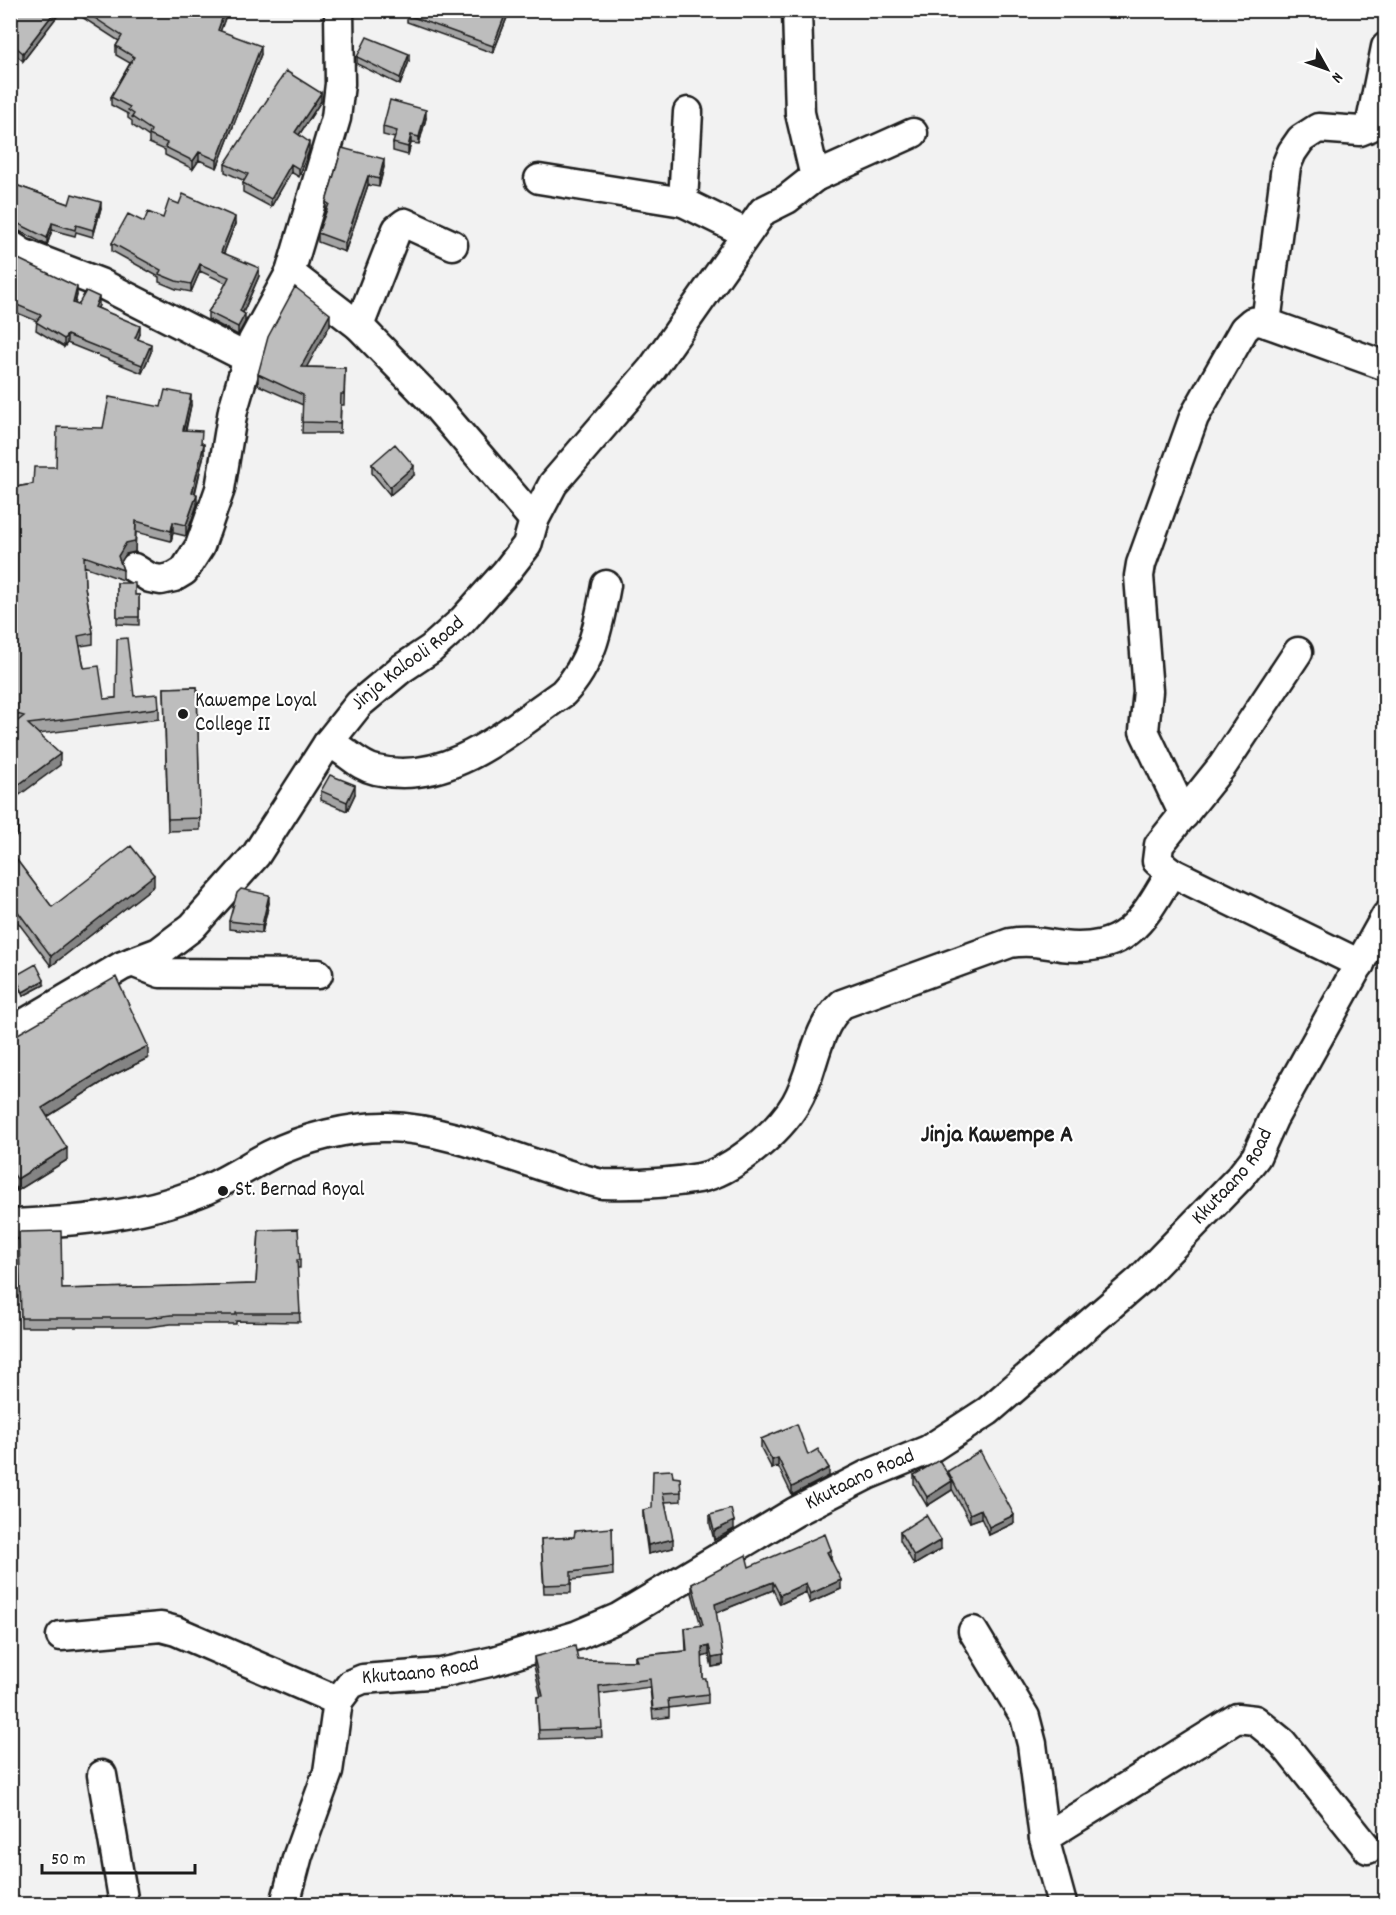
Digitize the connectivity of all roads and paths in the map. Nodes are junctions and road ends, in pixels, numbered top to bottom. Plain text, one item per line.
1 (339, 10) edge
2 (797, 10) edge
3 (1386, 47) edge
4 (688, 112) dead end
5 (913, 133) dead end
6 (814, 177) junction
7 (539, 178) dead end
8 (683, 202) junction
9 (746, 233) junction
10 (10, 245) edge
11 (453, 245) dead end
12 (290, 273) junction
13 (1266, 323) junction
14 (359, 326) junction
15 (249, 359) junction
16 (1386, 366) edge
17 (534, 520) junction
18 (134, 568) dead end
19 (606, 585) dead end
20 (1298, 652) dead end
21 (328, 743) junction
22 (1184, 815) junction
23 (1171, 872) junction
24 (1386, 916) edge
25 (132, 962) junction
26 (1360, 964) junction
27 (318, 974) dead end
28 (10, 1032) edge
29 (10, 1224) edge
30 (973, 1631) dead end
31 (61, 1636) dead end
32 (338, 1701) junction
33 (102, 1775) dead end
34 (1044, 1838) junction
35 (1368, 1849) dead end
36 (124, 1905) edge
37 (285, 1905) edge
38 (1062, 1905) edge

1 - 12 street
2 - 6 street
3 - 13 street
4 - 8 street
5 - 6 street, Jinja Kalooli Road
6 - 9 street, Jinja Kalooli Road
7 - 8 street
8 - 9 street
9 - 17 street, Jinja Kalooli Road
10 - 15 street
11 - 14 street
12 - 14 street
12 - 15 street
13 - 16 street
13 - 22 street
14 - 17 street
15 - 18 street
17 - 21 street, Jinja Kalooli Road
19 - 21 street
20 - 22 street
21 - 25 street, Jinja Kalooli Road
22 - 23 street
23 - 26 street
23 - 29 street
24 - 26 street, Kkutaano Road
25 - 27 street
25 - 28 street, Jinja Kalooli Road
26 - 32 street, Kkutaano Road
30 - 34 street
31 - 32 street
32 - 37 street, Kkutaano Road
33 - 36 street
34 - 35 street
34 - 38 street

